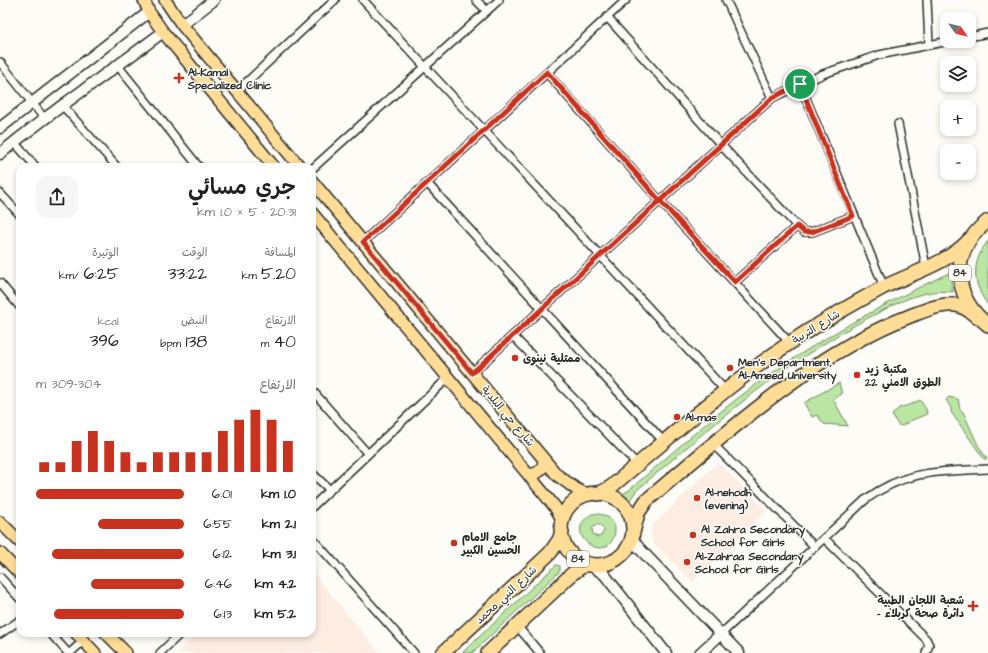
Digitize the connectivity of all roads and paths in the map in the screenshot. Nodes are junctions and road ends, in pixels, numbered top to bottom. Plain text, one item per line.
1 (144, 0) edge
2 (214, 0) edge
3 (335, 0) edge
4 (363, 0) edge
5 (476, 0) edge
6 (499, 0) edge
7 (626, 0) edge
8 (726, 0) edge
9 (927, 0) edge
10 (168, 2) edge
11 (487, 11) junction
12 (149, 12) junction
13 (607, 17) junction
14 (182, 25) junction
15 (163, 32) junction
16 (988, 33) edge
17 (976, 36) edge
18 (940, 43) edge
19 (929, 45) junction
20 (0, 62) edge
21 (118, 66) junction
22 (424, 67) junction
23 (547, 72) junction
24 (800, 84) junction
25 (237, 91) junction
26 (772, 98) junction
27 (32, 102) junction
28 (62, 104) junction
29 (44, 118) junction
30 (898, 124) dead end
31 (0, 128) edge
32 (484, 131) junction
33 (14, 142) junction
34 (721, 145) junction
35 (0, 154) edge
36 (32, 163) edge
37 (114, 163) edge
38 (196, 163) edge
39 (271, 163) edge
40 (297, 163) edge
41 (316, 166) edge
42 (427, 183) junction
43 (316, 186) edge
44 (0, 193) edge
45 (660, 201) junction
46 (16, 211) edge
47 (853, 216) junction
48 (316, 218) edge
49 (988, 221) edge
50 (797, 226) junction
51 (970, 239) junction
52 (363, 242) junction
53 (600, 256) junction
54 (926, 267) junction
55 (735, 282) junction
56 (0, 283) edge
57 (884, 288) junction
58 (16, 302) edge
59 (542, 309) junction
60 (977, 317) junction
61 (988, 325) edge
62 (513, 336) junction
63 (790, 343) junction
64 (472, 373) junction
65 (448, 378) junction
66 (725, 390) junction
67 (316, 395) edge
68 (664, 442) junction
69 (713, 444) junction
70 (368, 454) junction
71 (544, 460) junction
72 (638, 464) junction
73 (988, 469) edge
74 (528, 474) junction
75 (316, 476) edge
76 (330, 490) junction
77 (594, 494) junction
78 (316, 503) edge
79 (0, 522) edge
80 (562, 527) junction
81 (633, 533) junction
82 (16, 538) edge
83 (824, 538) junction
84 (316, 543) edge
85 (815, 547) junction
86 (0, 553) edge
87 (590, 564) junction
88 (16, 570) edge
89 (0, 577) edge
90 (16, 595) edge
91 (16, 623) edge
92 (517, 626) junction
93 (0, 634) edge
94 (720, 634) junction
95 (54, 637) edge
96 (80, 637) edge
97 (110, 637) edge
98 (177, 637) edge
99 (69, 653) edge
100 (95, 653) edge
101 (126, 653) edge
102 (160, 653) edge
103 (414, 653) edge
104 (443, 653) edge
105 (488, 653) edge
106 (540, 653) edge
107 (666, 653) edge
108 (700, 653) edge
109 (739, 653) edge
110 (926, 653) edge

1 - 12 main road
2 - 14 main road
3 - 25 street
4 - 22 street
5 - 11 street
6 - 11 street
7 - 13 street
8 - 26 street
9 - 19 street
10 - 14 main road
11 - 22 street
12 - 15 main road
12 - 27 main road
13 - 23 street
13 - 34 street
14 - 25 main road
15 - 21 main road
15 - 39 main road
16 - 17 street
18 - 19 street
19 - 24 street
20 - 27 street
21 - 28 main road
21 - 38 street
22 - 32 street
22 - 41 street
23 - 32 street
23 - 45 street
24 - 26 street
24 - 47 street
25 - 40 main road
26 - 34 street
27 - 29 street
27 - 31 main road
28 - 29 main road
28 - 37 street
29 - 33 main road
30 - 54 street
32 - 42 street
32 - 53 street
33 - 35 main road
33 - 36 street
34 - 45 street
34 - 50 street
42 - 52 street
42 - 59 street
43 - 52 main road, شارع حي البلدية
44 - 46 street
45 - 53 street
45 - 55 street
47 - 50 street
47 - 57 street
48 - 65 main road, شارع حي البلدية
49 - 51 highway, 84
50 - 55 street
51 - 54 highway, شارع التربية / 84
51 - 60 highway, 84
52 - 64 main road, شارع حي البلدية
53 - 59 street
53 - 66 street
54 - 57 highway, شارع التربية / 84
55 - 63 street
56 - 58 street
57 - 63 highway, شارع التربية / 84
59 - 62 street
59 - 68 street
60 - 61 highway, 84
60 - 69 highway, 84
62 - 64 street
62 - 72 street
63 - 66 highway, شارع التربية / 84
64 - 71 main road, شارع حي البلدية
65 - 70 street
65 - 74 main road, شارع حي البلدية
66 - 68 highway, شارع التربية / 84
67 - 70 street
68 - 72 highway, شارع التربية / 84
69 - 81 highway, 84
69 - 85 street
70 - 76 street
71 - 74 main road
71 - 77 main road, شارع حي البلدية
72 - 77 highway, شارع التربية / 84
73 - 83 street
74 - 80 main road, شارع حي البلدية
75 - 76 street
76 - 78 street
77 - 80 highway, 84
77 - 81 highway
79 - 82 main road
80 - 87 highway, 84
80 - 104 highway, شارع النبي محمد
81 - 87 highway, 84
81 - 94 main road
83 - 85 street
83 - 110 street
84 - 103 street
85 - 94 street
86 - 88 main road
87 - 92 highway, 84
87 - 107 main road
89 - 90 street
91 - 93 street
92 - 105 highway, 84
92 - 106 street
94 - 108 main road
94 - 109 main road
95 - 99 street
96 - 99 street
96 - 100 main road
97 - 101 main road
98 - 102 street

